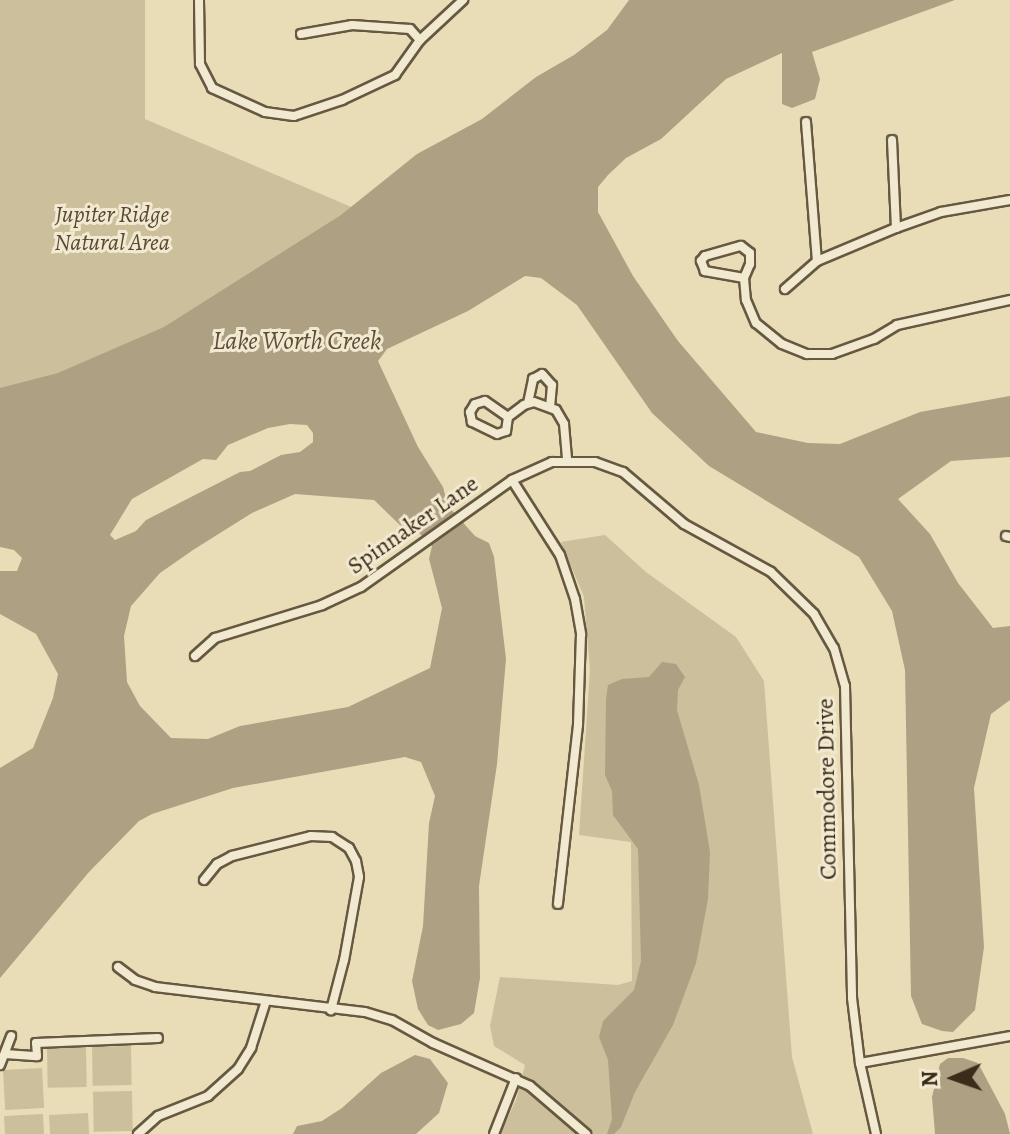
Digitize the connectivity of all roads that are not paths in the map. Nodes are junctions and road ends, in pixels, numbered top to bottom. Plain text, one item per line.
1 (199, 0) edge
2 (463, 0) edge
3 (301, 34) dead end
4 (420, 40) junction
5 (806, 122) dead end
6 (892, 140) dead end
7 (1010, 200) edge
8 (896, 228) junction
9 (817, 261) junction
10 (744, 278) junction
11 (785, 289) dead end
12 (1010, 300) edge
13 (528, 403) junction
14 (550, 406) junction
15 (508, 417) junction
16 (567, 460) junction
17 (512, 480) junction
18 (195, 656) dead end
19 (204, 880) dead end
20 (558, 904) dead end
21 (118, 967) dead end
22 (266, 1001) junction
23 (331, 1010) junction
24 (11, 1036) dead end
25 (1010, 1036) edge
26 (158, 1038) dead end
27 (5, 1054) junction
28 (860, 1063) junction
29 (0, 1065) edge
30 (516, 1078) junction
31 (138, 1134) edge
32 (494, 1134) edge
33 (586, 1134) edge
34 (876, 1134) edge

1 - 4 street
2 - 4 street
3 - 4 street
5 - 9 street
6 - 8 street
7 - 8 street
8 - 9 street
9 - 11 street
10 - 10 street
10 - 12 street
13 - 14 street
13 - 14 street
13 - 15 street
14 - 16 street
15 - 15 street
16 - 17 street, Commodore Drive
16 - 28 street, Commodore Drive
17 - 18 street, Spinnaker Lane
17 - 20 street, Spinnaker Lane
19 - 23 street
21 - 22 street
22 - 23 street
22 - 31 street
23 - 30 street
24 - 27 street
25 - 28 street
26 - 27 street
27 - 29 street
28 - 34 street, Commodore Drive
30 - 32 street
30 - 33 street

